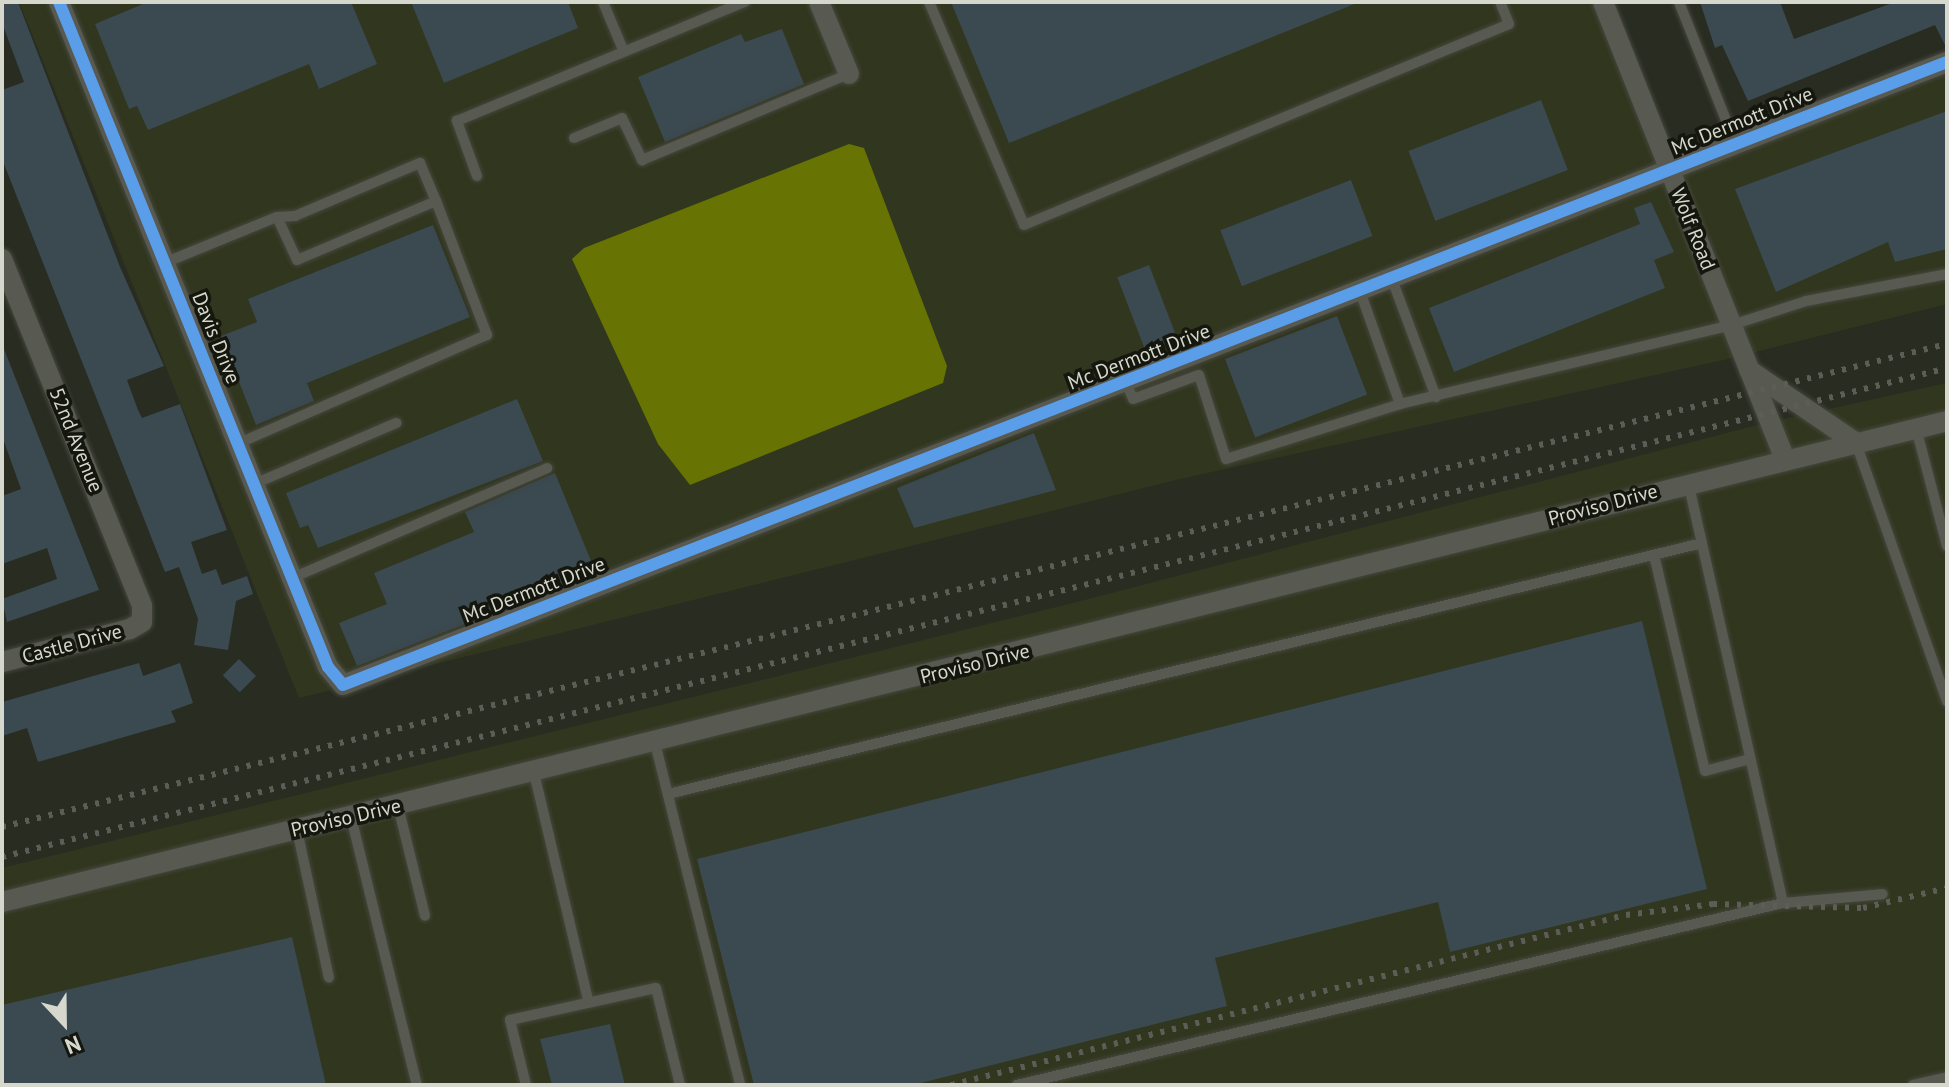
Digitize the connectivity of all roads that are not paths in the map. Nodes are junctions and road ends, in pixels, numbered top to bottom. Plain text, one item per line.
1 (59, 2) edge
2 (603, 2) edge
3 (745, 2) edge
4 (819, 2) edge
5 (929, 2) edge
6 (1500, 2) edge
7 (1603, 2) edge
8 (1679, 2) edge
9 (624, 52) junction
10 (1947, 62) edge
11 (849, 74) joint
12 (574, 138) dead end
13 (1736, 145) junction
14 (1670, 171) junction
15 (477, 176) dead end
16 (436, 201) junction
17 (277, 217) junction
18 (2, 259) edge
19 (164, 263) junction
20 (1947, 274) edge
21 (1393, 282) junction
22 (1361, 294) junction
23 (1732, 325) junction
24 (1749, 370) junction
25 (1126, 383) junction
26 (1436, 397) junction
27 (1400, 404) junction
28 (1947, 421) edge
29 (396, 423) dead end
30 (1916, 428) junction
31 (1855, 442) junction
32 (237, 444) junction
33 (1784, 457) junction
34 (547, 468) dead end
35 (1688, 483) junction
36 (254, 484) junction
37 (1702, 543) junction
38 (1947, 546) edge
39 (1654, 555) junction
40 (292, 578) junction
41 (142, 622) joint
42 (2, 662) edge
43 (343, 685) joint
44 (1947, 701) edge
45 (655, 743) junction
46 (1750, 759) junction
47 (534, 773) junction
48 (668, 794) junction
49 (398, 806) junction
50 (351, 817) junction
51 (297, 830) junction
52 (1883, 894) dead end
53 (2, 902) edge
54 (1783, 903) junction
55 (425, 916) dead end
56 (329, 978) dead end
57 (589, 1003) junction
58 (1947, 1077) edge
59 (417, 1085) edge
60 (526, 1085) edge
61 (680, 1085) edge
62 (740, 1085) edge
63 (1017, 1085) edge
64 (1913, 1085) edge

1 - 19 street, Davis Drive
2 - 9 lane
3 - 9 lane
4 - 11 street
5 - 6 lane
7 - 14 street, Wolf Road
8 - 13 lane
9 - 15 lane
10 - 13 street, Mc Dermott Drive
11 - 12 lane
13 - 14 street, Mc Dermott Drive
14 - 21 street, Mc Dermott Drive
14 - 23 street, Wolf Road
16 - 17 lane
16 - 17 lane
16 - 32 lane
17 - 19 lane
18 - 41 street, 52nd Avenue
19 - 32 street, Davis Drive
20 - 23 lane
21 - 22 street, Mc Dermott Drive
21 - 26 lane
22 - 25 street, Mc Dermott Drive
22 - 27 lane
23 - 24 street, Wolf Road
23 - 26 lane
24 - 31 street
24 - 33 street, Wolf Road
25 - 27 lane
25 - 43 street, Mc Dermott Drive
26 - 27 lane
28 - 30 street, Proviso Drive
29 - 36 lane
30 - 31 street, Proviso Drive
30 - 38 lane
31 - 33 street, Proviso Drive
31 - 44 lane
32 - 36 street, Davis Drive
33 - 35 street, Proviso Drive
34 - 40 lane
35 - 37 lane
35 - 45 street, Proviso Drive
36 - 40 street, Davis Drive
37 - 39 lane
37 - 46 lane
39 - 46 lane
39 - 48 lane
40 - 43 street, Davis Drive
41 - 42 street, Castle Drive
45 - 47 street, Proviso Drive
45 - 48 lane
46 - 54 lane
47 - 49 street, Proviso Drive
47 - 57 lane
48 - 62 lane
49 - 50 street, Proviso Drive
49 - 55 lane
50 - 51 street, Proviso Drive
50 - 59 lane
51 - 53 street, Proviso Drive
51 - 56 lane
52 - 54 lane
54 - 63 lane
57 - 60 lane
57 - 61 lane
58 - 64 lane

